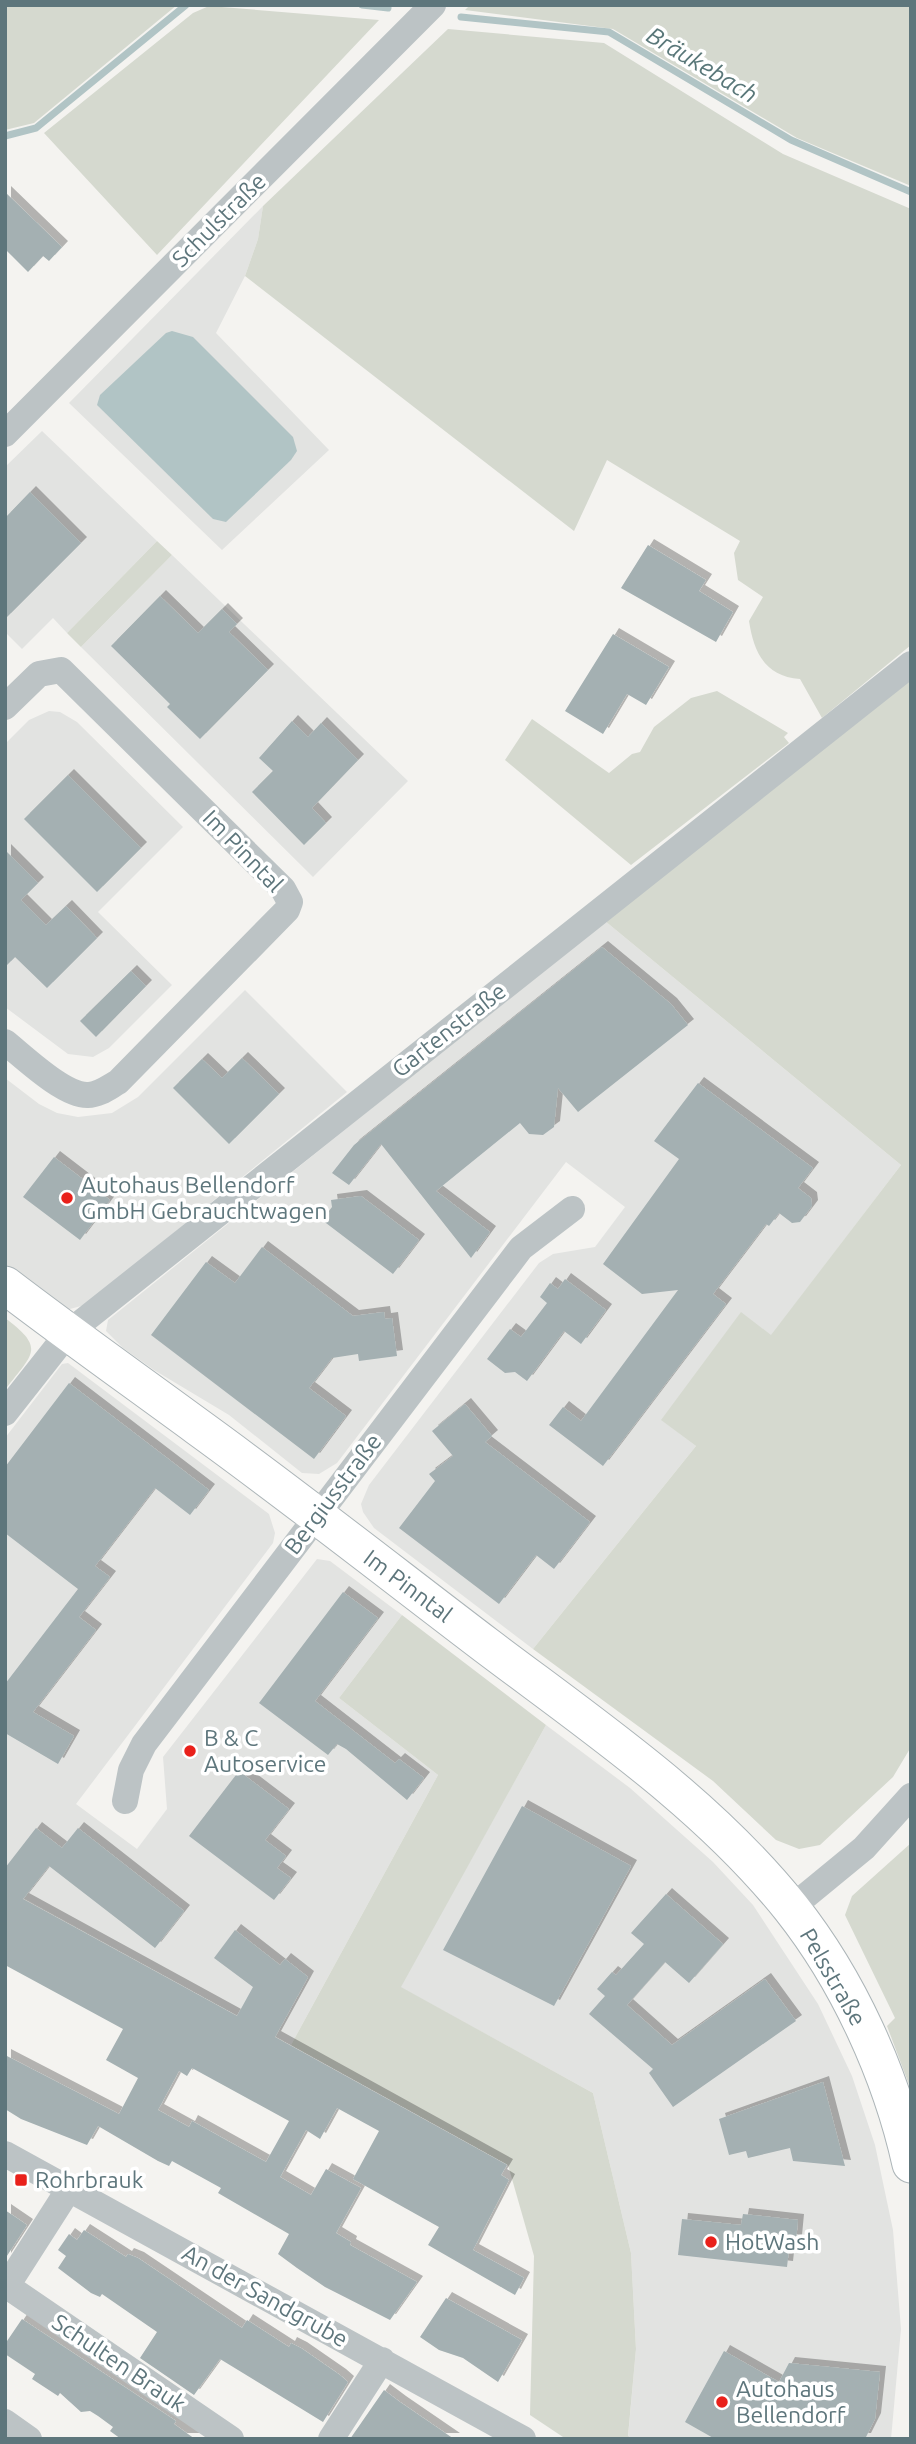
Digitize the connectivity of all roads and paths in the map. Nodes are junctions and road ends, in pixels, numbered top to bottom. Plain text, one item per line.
1 (433, 5) edge
2 (5, 434) edge
3 (911, 664) edge
4 (5, 707) edge
5 (5, 1042) edge
6 (572, 1209) dead end
7 (5, 1285) edge
8 (68, 1333) junction
9 (5, 1413) edge
10 (316, 1516) junction
11 (911, 1796) edge
12 (125, 1801) dead end
13 (791, 1908) junction
14 (5, 2154) edge
15 (911, 2164) edge
16 (69, 2189) junction
17 (6, 2288) edge
18 (382, 2360) junction
19 (5, 2423) edge
20 (29, 2439) edge
21 (231, 2439) edge
22 (331, 2439) edge
23 (523, 2439) edge

1 - 2 street, Schulstraße
3 - 8 street, Gartenstraße
4 - 5 street, Im Pinntal
6 - 10 street, Bergiusstraße
7 - 8 main road, Im Pinntal
8 - 9 street, Gartenstraße
8 - 10 main road, Im Pinntal
10 - 12 street, Bergiusstraße
10 - 13 main road, Im Pinntal
11 - 13 street, Pelsstraße
13 - 15 main road, Pelsstraße
14 - 16 street, An der Sandgrube
16 - 17 street
16 - 18 street, An der Sandgrube
17 - 21 street, Schulten Brauk
18 - 22 street
18 - 23 street, An der Sandgrube
19 - 20 street

